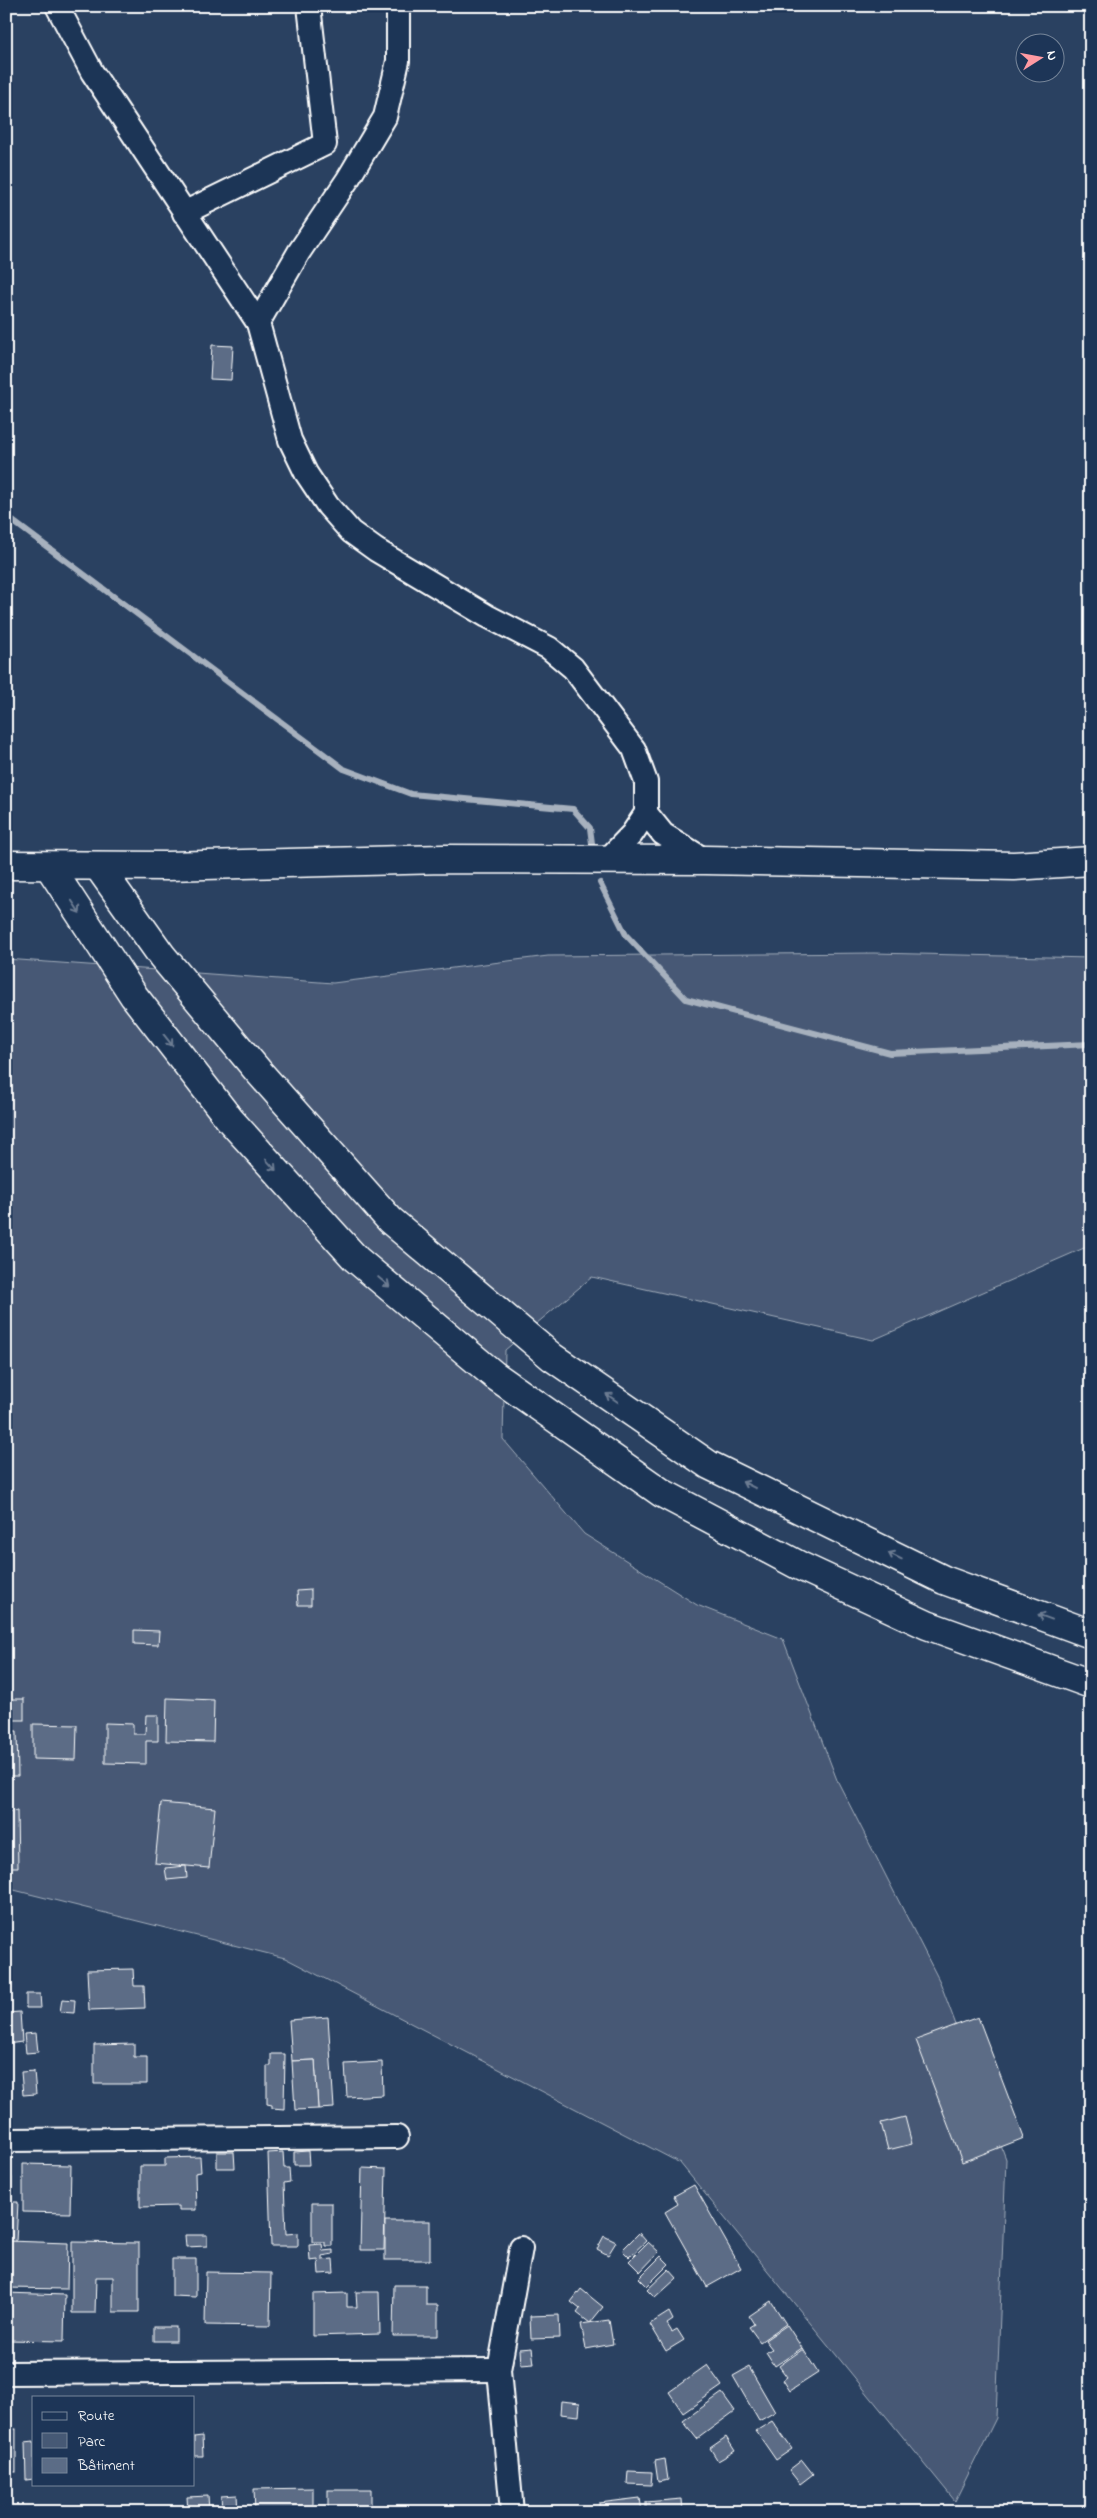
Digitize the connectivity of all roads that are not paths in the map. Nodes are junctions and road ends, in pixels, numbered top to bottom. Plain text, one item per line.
1 (56, 6) edge
2 (309, 6) edge
3 (398, 6) edge
4 (184, 213) junction
5 (258, 323) junction
6 (646, 814) junction
7 (607, 860) junction
8 (705, 860) junction
9 (1091, 861) edge
10 (6, 866) edge
11 (49, 866) junction
12 (98, 866) junction
13 (1091, 1634) edge
14 (1091, 1684) edge
15 (397, 2137) dead end
16 (6, 2140) edge
17 (521, 2248) dead end
18 (499, 2370) junction
19 (6, 2373) edge
20 (512, 2512) edge

1 - 4 street
2 - 4 street
3 - 5 street
4 - 5 street
5 - 6 street
6 - 7 street
6 - 8 street
7 - 8 main road
7 - 12 main road
8 - 9 main road
10 - 11 main road
11 - 12 main road
11 -> 14 main road
13 -> 12 main road
15 - 16 street
17 - 18 street
18 - 19 street
18 - 20 street

